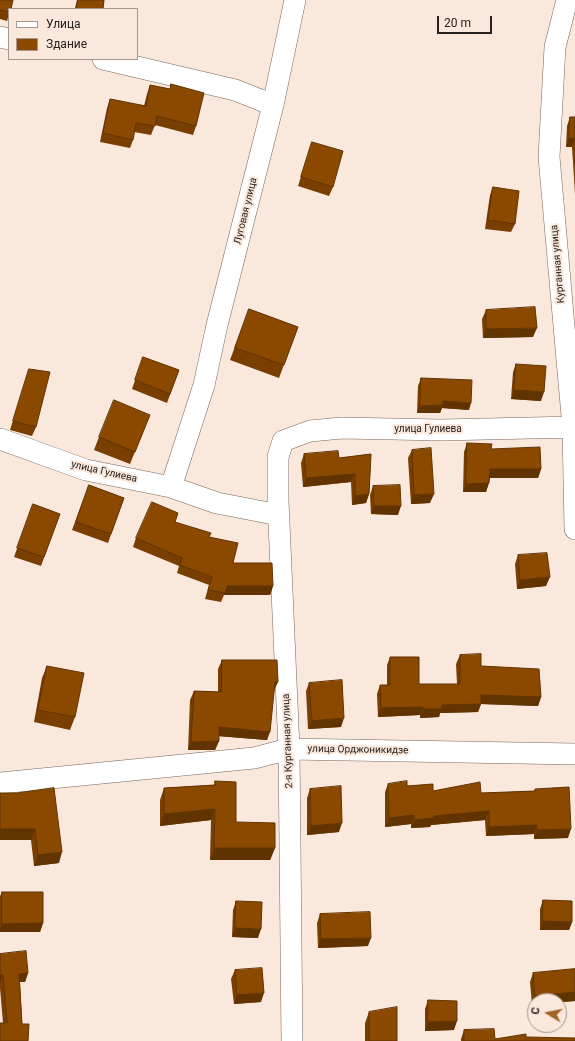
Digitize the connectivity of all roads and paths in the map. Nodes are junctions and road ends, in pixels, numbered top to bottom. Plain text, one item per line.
1 (295, 0) edge
2 (567, 0) edge
3 (107, 60) edge
4 (273, 105) junction
5 (574, 427) edge
6 (0, 439) edge
7 (283, 441) joint
8 (172, 487) junction
9 (279, 515) junction
10 (575, 529) edge
11 (289, 749) junction
12 (575, 754) edge
13 (0, 783) edge
14 (292, 1041) edge

1 - 4 street, Луговая улица
2 - 5 street, Курганная улица
3 - 4 street
4 - 8 street, Луговая улица
5 - 7 street, улица Гулиева
5 - 10 street, Курганная улица
6 - 8 street, улица Гулиева
7 - 9 street, 2-я Курганная улица
8 - 9 street, улица Гулиева
9 - 11 street, 2-я Курганная улица
11 - 12 street, улица Орджоникидзе
11 - 13 street, улица Орджоникидзе
11 - 14 street, 2-я Курганная улица

